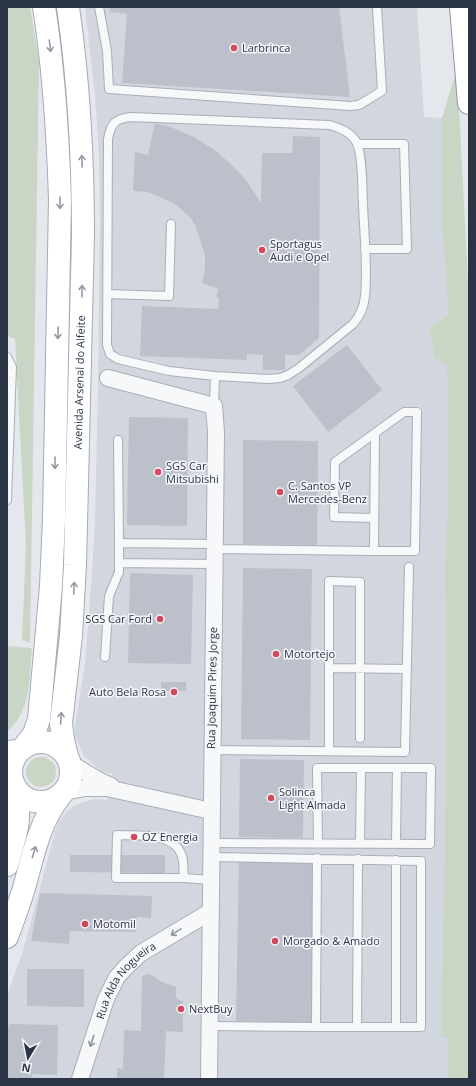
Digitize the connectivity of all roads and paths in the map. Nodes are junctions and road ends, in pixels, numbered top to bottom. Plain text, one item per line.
1 (44, 7) edge
2 (68, 7) edge
3 (99, 7) edge
4 (377, 7) edge
5 (461, 7) edge
6 (469, 103) edge
7 (357, 144) junction
8 (171, 224) dead end
9 (365, 249) junction
10 (107, 294) junction
11 (7, 358) edge
12 (215, 376) junction
13 (108, 378) dead end
14 (214, 406) junction
15 (375, 433) junction
16 (118, 440) dead end
17 (7, 500) edge
18 (374, 518) junction
19 (119, 543) junction
20 (374, 551) junction
21 (214, 552) junction
22 (119, 563) junction
23 (409, 567) dead end
24 (105, 657) dead end
25 (329, 668) junction
26 (360, 669) junction
27 (406, 670) junction
28 (360, 738) dead end
29 (17, 750) edge
30 (212, 750) junction
31 (329, 751) junction
32 (68, 759) junction
33 (361, 768) junction
34 (397, 768) junction
35 (11, 780) edge
36 (120, 790) junction
37 (62, 794) junction
38 (211, 811) junction
39 (318, 844) junction
40 (360, 844) junction
41 (396, 844) junction
42 (211, 850) junction
43 (317, 858) junction
44 (358, 859) junction
45 (396, 860) junction
46 (7, 865) edge
47 (184, 878) junction
48 (211, 880) junction
49 (23, 890) junction
50 (210, 912) junction
51 (7, 937) edge
52 (7, 945) edge
53 (210, 1026) junction
54 (316, 1027) junction
55 (357, 1027) junction
56 (396, 1027) junction
57 (80, 1079) edge
58 (209, 1079) edge

1 -> 29 main road, Avenida Arsenal do Alfeite
32 -> 2 main road, Avenida Arsenal do Alfeite
3 - 4 lane
5 - 6 main road
7 - 9 lane
7 - 9 lane
7 - 10 lane
8 - 10 lane
9 - 12 lane
10 - 12 lane
11 - 17 lane
12 - 14 lane
13 - 14 street
14 - 21 street, Rua Joaquim Pires Jorge
15 - 18 lane
15 - 18 lane
15 - 20 lane
16 - 19 lane
18 - 20 lane
19 - 21 lane
19 - 22 lane
20 - 21 lane
21 - 22 lane
21 - 30 street, Rua Joaquim Pires Jorge
22 - 24 lane
23 - 27 lane
25 - 26 lane
25 - 26 lane
25 - 31 lane
26 - 27 lane
26 - 28 lane
27 - 31 lane
29 - 32 main road
29 - 35 main road
30 - 31 lane
30 - 38 street, Rua Joaquim Pires Jorge
32 - 36 street
32 - 37 main road
33 - 34 lane
33 - 39 lane
33 - 40 lane
34 - 41 lane
34 - 41 lane
35 - 37 main road
35 - 46 main road
36 - 37 street
36 - 38 street
49 -> 37 main road
38 - 42 street, Rua Joaquim Pires Jorge
39 - 40 lane
39 - 42 lane
40 - 41 lane
42 - 43 lane
42 - 48 street, Rua Joaquim Pires Jorge
43 - 44 lane
43 - 54 lane
44 - 45 lane
44 - 55 lane
45 - 56 lane
45 - 56 lane
47 - 47 lane
47 - 48 lane
48 - 50 street, Rua Joaquim Pires Jorge
49 - 51 main road
49 - 52 main road
50 - 53 street, Rua Joaquim Pires Jorge
50 -> 57 street, Rua Alda Nogueira
53 - 54 lane
53 - 58 street, Rua Joaquim Pires Jorge
54 - 55 lane
55 - 56 lane

